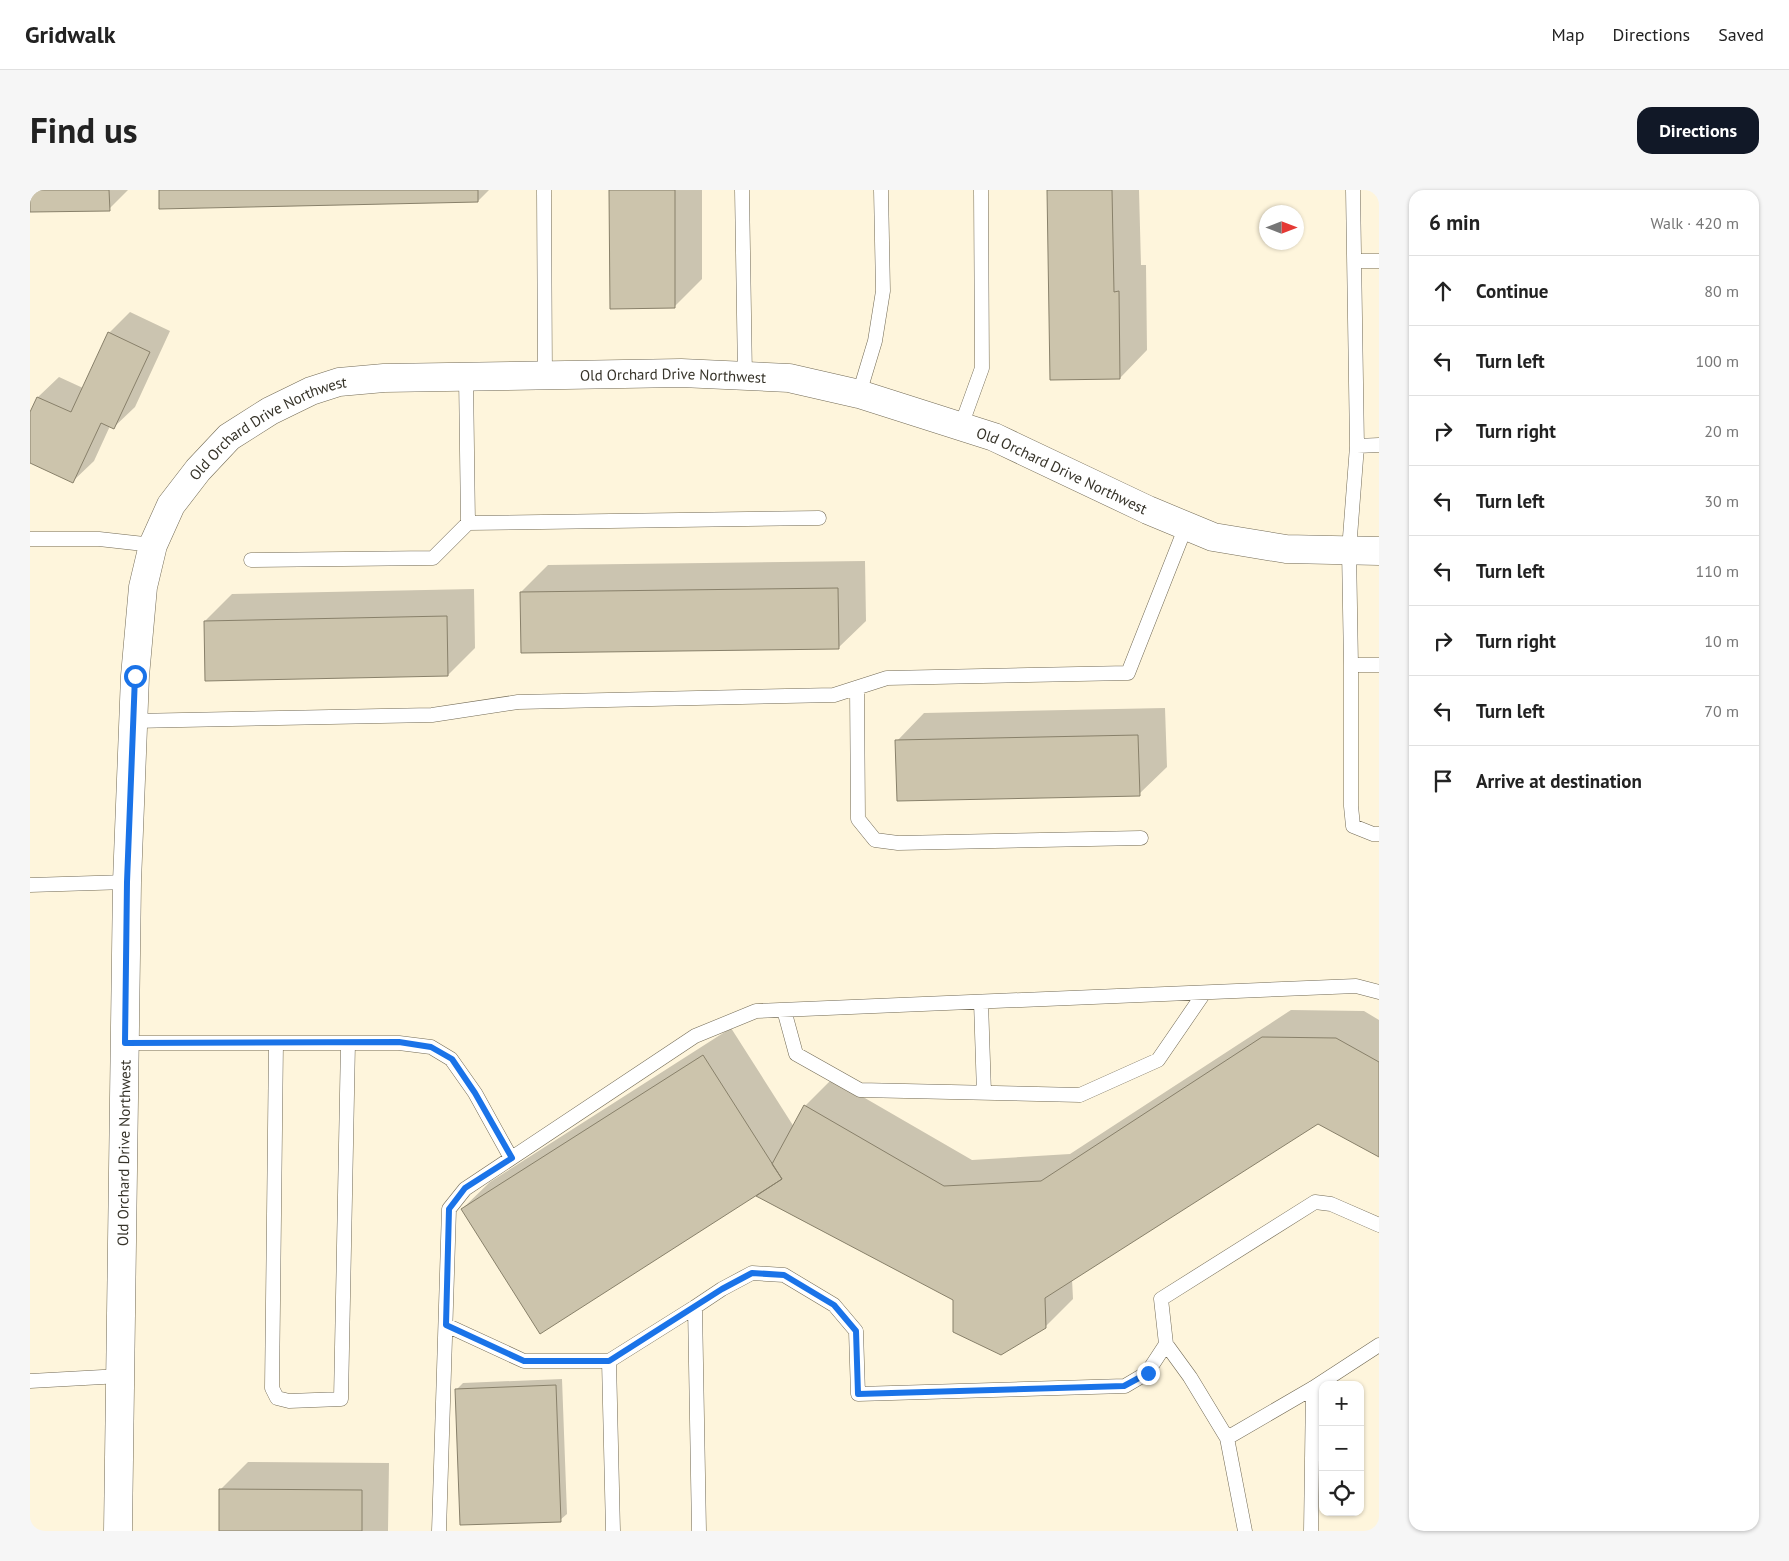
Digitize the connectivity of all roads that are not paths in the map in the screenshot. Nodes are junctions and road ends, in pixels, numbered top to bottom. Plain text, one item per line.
1 (544, 190) edge
2 (742, 190) edge
3 (881, 190) edge
4 (981, 190) edge
5 (1353, 190) edge
6 (1354, 261) junction
7 (1379, 261) edge
8 (545, 376) junction
9 (745, 376) junction
10 (466, 377) junction
11 (859, 394) junction
12 (961, 426) junction
13 (1379, 445) edge
14 (1357, 446) junction
15 (819, 518) dead end
16 (468, 523) junction
17 (1186, 526) junction
18 (30, 539) edge
19 (154, 545) junction
20 (1349, 550) junction
21 (1379, 551) edge
22 (251, 560) dead end
23 (1351, 665) junction
24 (1379, 665) edge
25 (857, 688) junction
26 (133, 721) junction
27 (1379, 834) edge
28 (1141, 838) dead end
29 (127, 882) junction
30 (30, 885) edge
31 (1379, 992) edge
32 (1204, 993) junction
33 (981, 1002) junction
34 (784, 1010) junction
35 (125, 1043) junction
36 (276, 1043) junction
37 (348, 1043) junction
38 (984, 1093) junction
39 (512, 1158) junction
40 (1379, 1225) edge
41 (695, 1307) junction
42 (446, 1325) junction
43 (1166, 1344) junction
44 (1379, 1345) edge
45 (609, 1361) junction
46 (121, 1376) junction
47 (30, 1381) edge
48 (1313, 1388) junction
49 (1227, 1438) junction
50 (118, 1531) edge
51 (439, 1531) edge
52 (613, 1531) edge
53 (699, 1531) edge
54 (1245, 1531) edge
55 (1311, 1531) edge

1 - 8 lane
2 - 9 lane
3 - 11 lane
4 - 12 lane
5 - 6 lane
6 - 7 lane
6 - 14 lane
8 - 9 street, Old Orchard Drive Northwest
8 - 10 street, Old Orchard Drive Northwest
9 - 11 street, Old Orchard Drive Northwest
10 - 16 lane
10 - 19 street, Old Orchard Drive Northwest
11 - 12 street, Old Orchard Drive Northwest
12 - 17 street, Old Orchard Drive Northwest
13 - 14 lane
14 - 20 lane
15 - 16 lane
16 - 22 lane
17 - 20 street, Old Orchard Drive Northwest
17 - 25 lane
18 - 19 lane
19 - 26 street, Old Orchard Drive Northwest
20 - 21 street, Old Orchard Drive Northwest
20 - 23 lane
23 - 24 lane
23 - 27 lane
25 - 26 lane
25 - 28 lane
26 - 29 street, Old Orchard Drive Northwest
29 - 30 lane
29 - 35 street, Old Orchard Drive Northwest
31 - 32 lane
32 - 33 lane
32 - 38 lane
33 - 34 lane
33 - 38 lane
34 - 38 lane
34 - 39 lane
35 - 36 lane
35 - 46 street, Old Orchard Drive Northwest
36 - 37 lane
36 - 37 lane
37 - 39 lane
39 - 42 lane
40 - 43 lane
41 - 43 lane
41 - 45 lane
41 - 53 lane
42 - 45 lane
42 - 51 lane
43 - 49 lane
44 - 48 lane
45 - 52 lane
46 - 47 lane
46 - 50 street, Old Orchard Drive Northwest
48 - 49 lane
48 - 55 lane
49 - 54 lane

